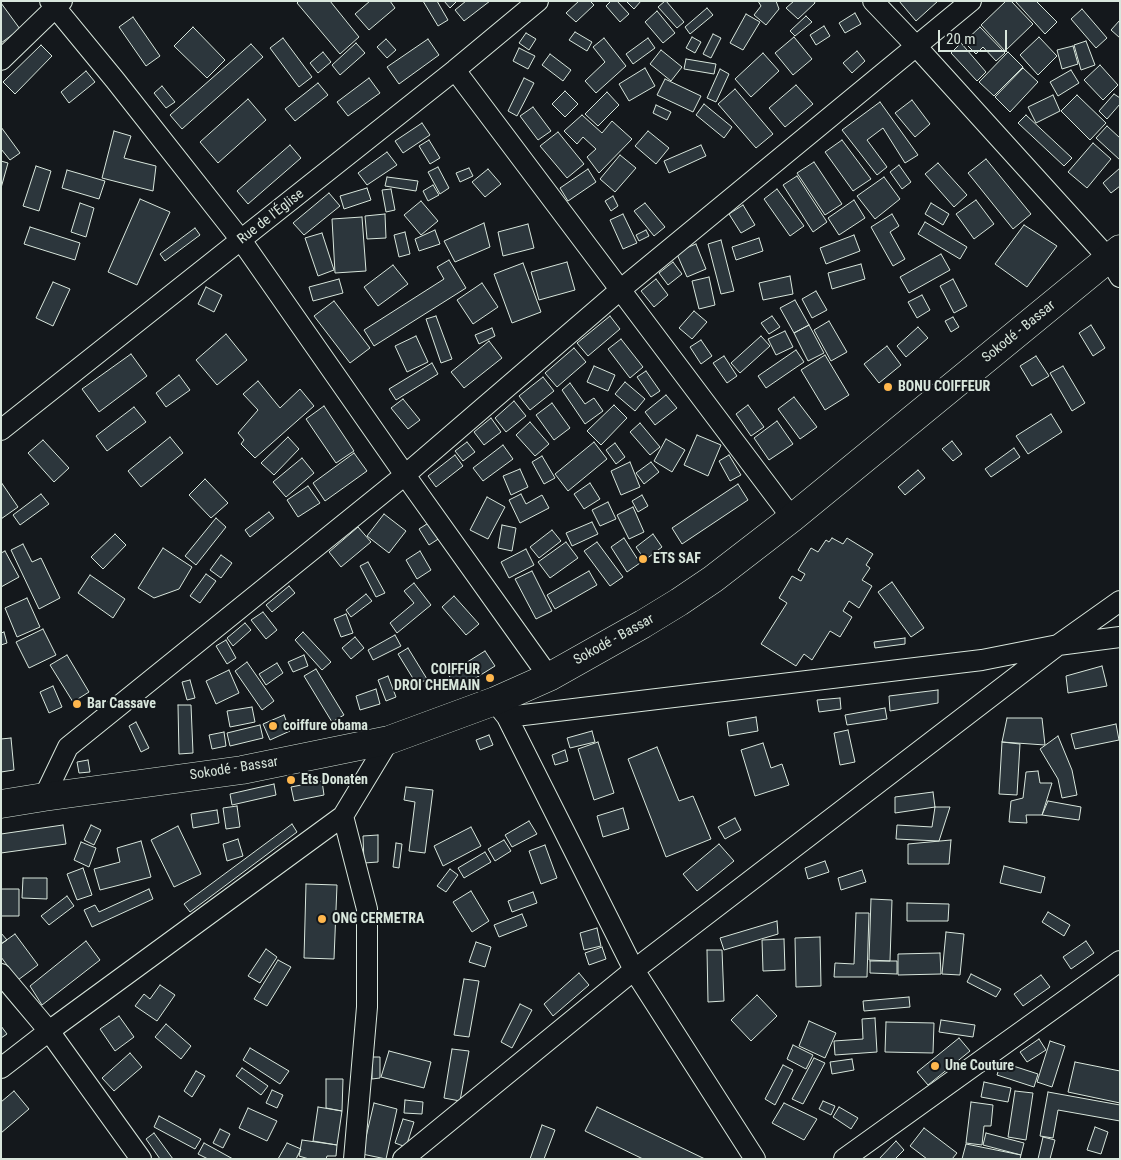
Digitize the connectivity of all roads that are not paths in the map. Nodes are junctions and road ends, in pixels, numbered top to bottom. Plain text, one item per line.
1 (538, 1) edge
2 (873, 1) edge
3 (971, 1) edge
4 (56, 3) edge
5 (916, 46) junction
6 (1, 60) edge
7 (455, 70) junction
8 (241, 240) junction
9 (1116, 262) edge
10 (620, 290) junction
11 (1, 430) edge
12 (405, 475) junction
13 (792, 518) junction
14 (1120, 601) edge
15 (1120, 637) edge
16 (1058, 645) junction
17 (549, 676) junction
18 (501, 709) junction
19 (389, 740) junction
20 (44, 797) junction
21 (1, 804) edge
22 (343, 816) junction
23 (1120, 961) edge
24 (634, 970) junction
25 (1, 974) edge
26 (49, 1031) junction
27 (1, 1068) edge
28 (141, 1159) edge
29 (354, 1159) edge
30 (403, 1159) edge
31 (756, 1159) edge
32 (844, 1159) edge

1 - 7 street, Rue de l'Église
2 - 5 street
3 - 5 street
4 - 6 street
4 - 8 street
5 - 9 street
5 - 10 street
7 - 8 street, Rue de l'Église
7 - 10 street
8 - 11 street, Rue de l'Église
8 - 12 street
9 - 13 main road, Sokodé - Bassar
10 - 12 street
10 - 13 street
12 - 17 street
12 - 20 street
13 - 17 main road, Sokodé - Bassar
14 - 16 street
15 - 16 street
16 - 18 street
16 - 24 street
17 - 18 main road, Sokodé - Bassar
18 - 19 main road, Sokodé - Bassar
18 - 24 street
19 - 20 main road, Sokodé - Bassar
19 - 22 street
20 - 21 main road, Sokodé - Bassar
22 - 26 street
22 - 29 street
23 - 32 street
24 - 30 street
24 - 31 street
25 - 26 street
26 - 27 street
26 - 28 street

